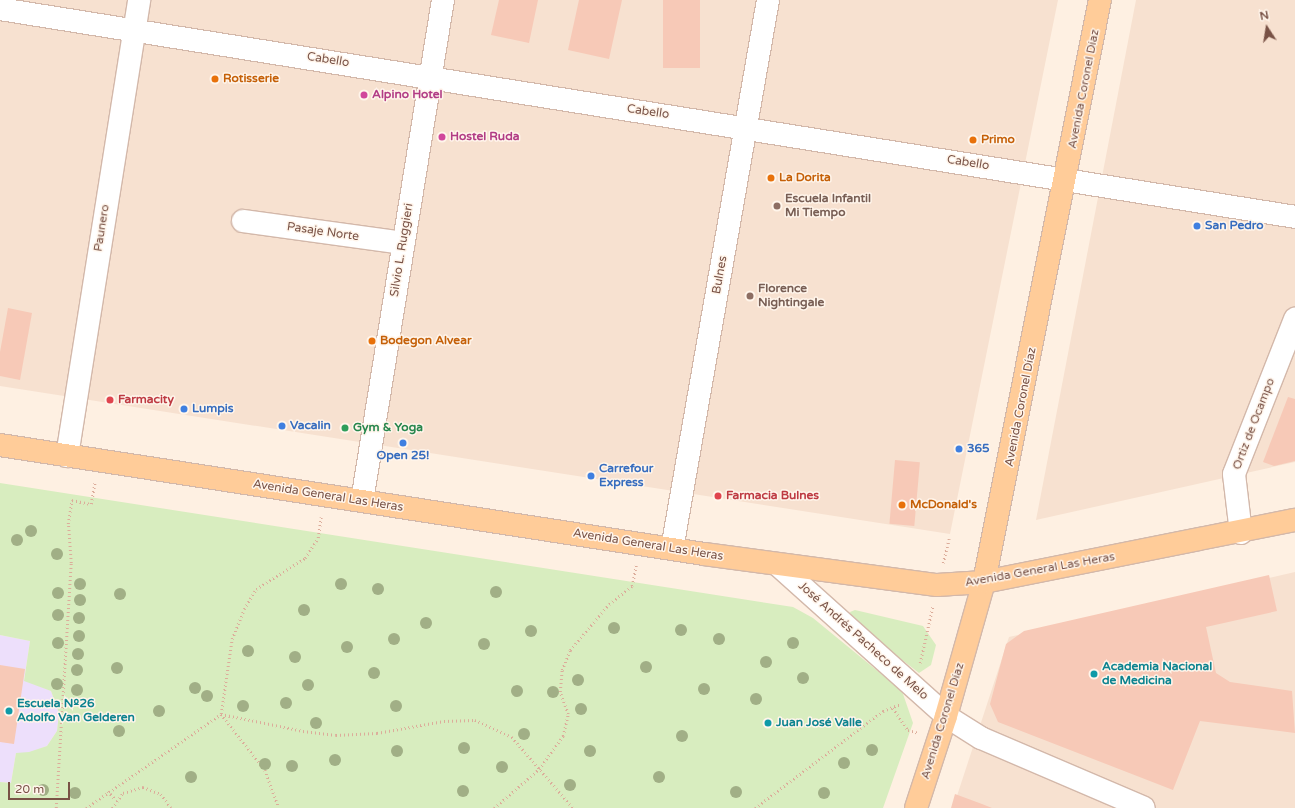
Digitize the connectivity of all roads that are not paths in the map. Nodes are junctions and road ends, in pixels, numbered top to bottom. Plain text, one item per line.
1 (139, 0) edge
2 (443, 0) edge
3 (768, 0) edge
4 (1100, 0) edge
5 (0, 9) edge
6 (133, 29) junction
7 (430, 77) junction
8 (746, 126) junction
9 (1067, 179) junction
10 (1295, 217) edge
11 (243, 221) dead end
12 (402, 243) junction
13 (1295, 318) edge
14 (0, 445) edge
15 (67, 456) junction
16 (362, 501) junction
17 (1295, 520) edge
18 (1241, 533) junction
19 (672, 549) junction
20 (778, 565) junction
21 (984, 582) junction
22 (946, 716) junction
23 (916, 808) edge
24 (1144, 808) edge

1 - 6 street, Paunero
2 - 7 street, Silvio L. Ruggieri
3 - 8 street, Bulnes
4 - 9 main road, Avenida Coronel Díaz
5 - 6 street, Cabello
6 - 7 street, Cabello
6 - 15 street, Paunero
7 - 8 street, Cabello
7 - 12 street, Silvio L. Ruggieri
8 - 9 street, Cabello
8 - 19 street, Bulnes
9 - 10 street, Cabello
9 - 21 main road, Avenida Coronel Díaz
11 - 12 street, Pasaje Norte
12 - 16 street, Silvio L. Ruggieri
13 - 18 street, Ortiz de Ocampo
14 - 15 main road, Avenida General Las Heras
15 - 16 main road, Avenida General Las Heras
16 - 19 main road, Avenida General Las Heras
17 - 18 main road, Avenida General Las Heras
18 - 21 main road, Avenida General Las Heras
19 - 20 main road, Avenida General Las Heras
20 - 21 main road, Avenida General Las Heras
20 - 22 street, José Andrés Pacheco de Melo
21 - 22 main road, Avenida Coronel Díaz
22 - 23 main road, Avenida Coronel Díaz
22 - 24 street, José Andrés Pacheco de Melo

